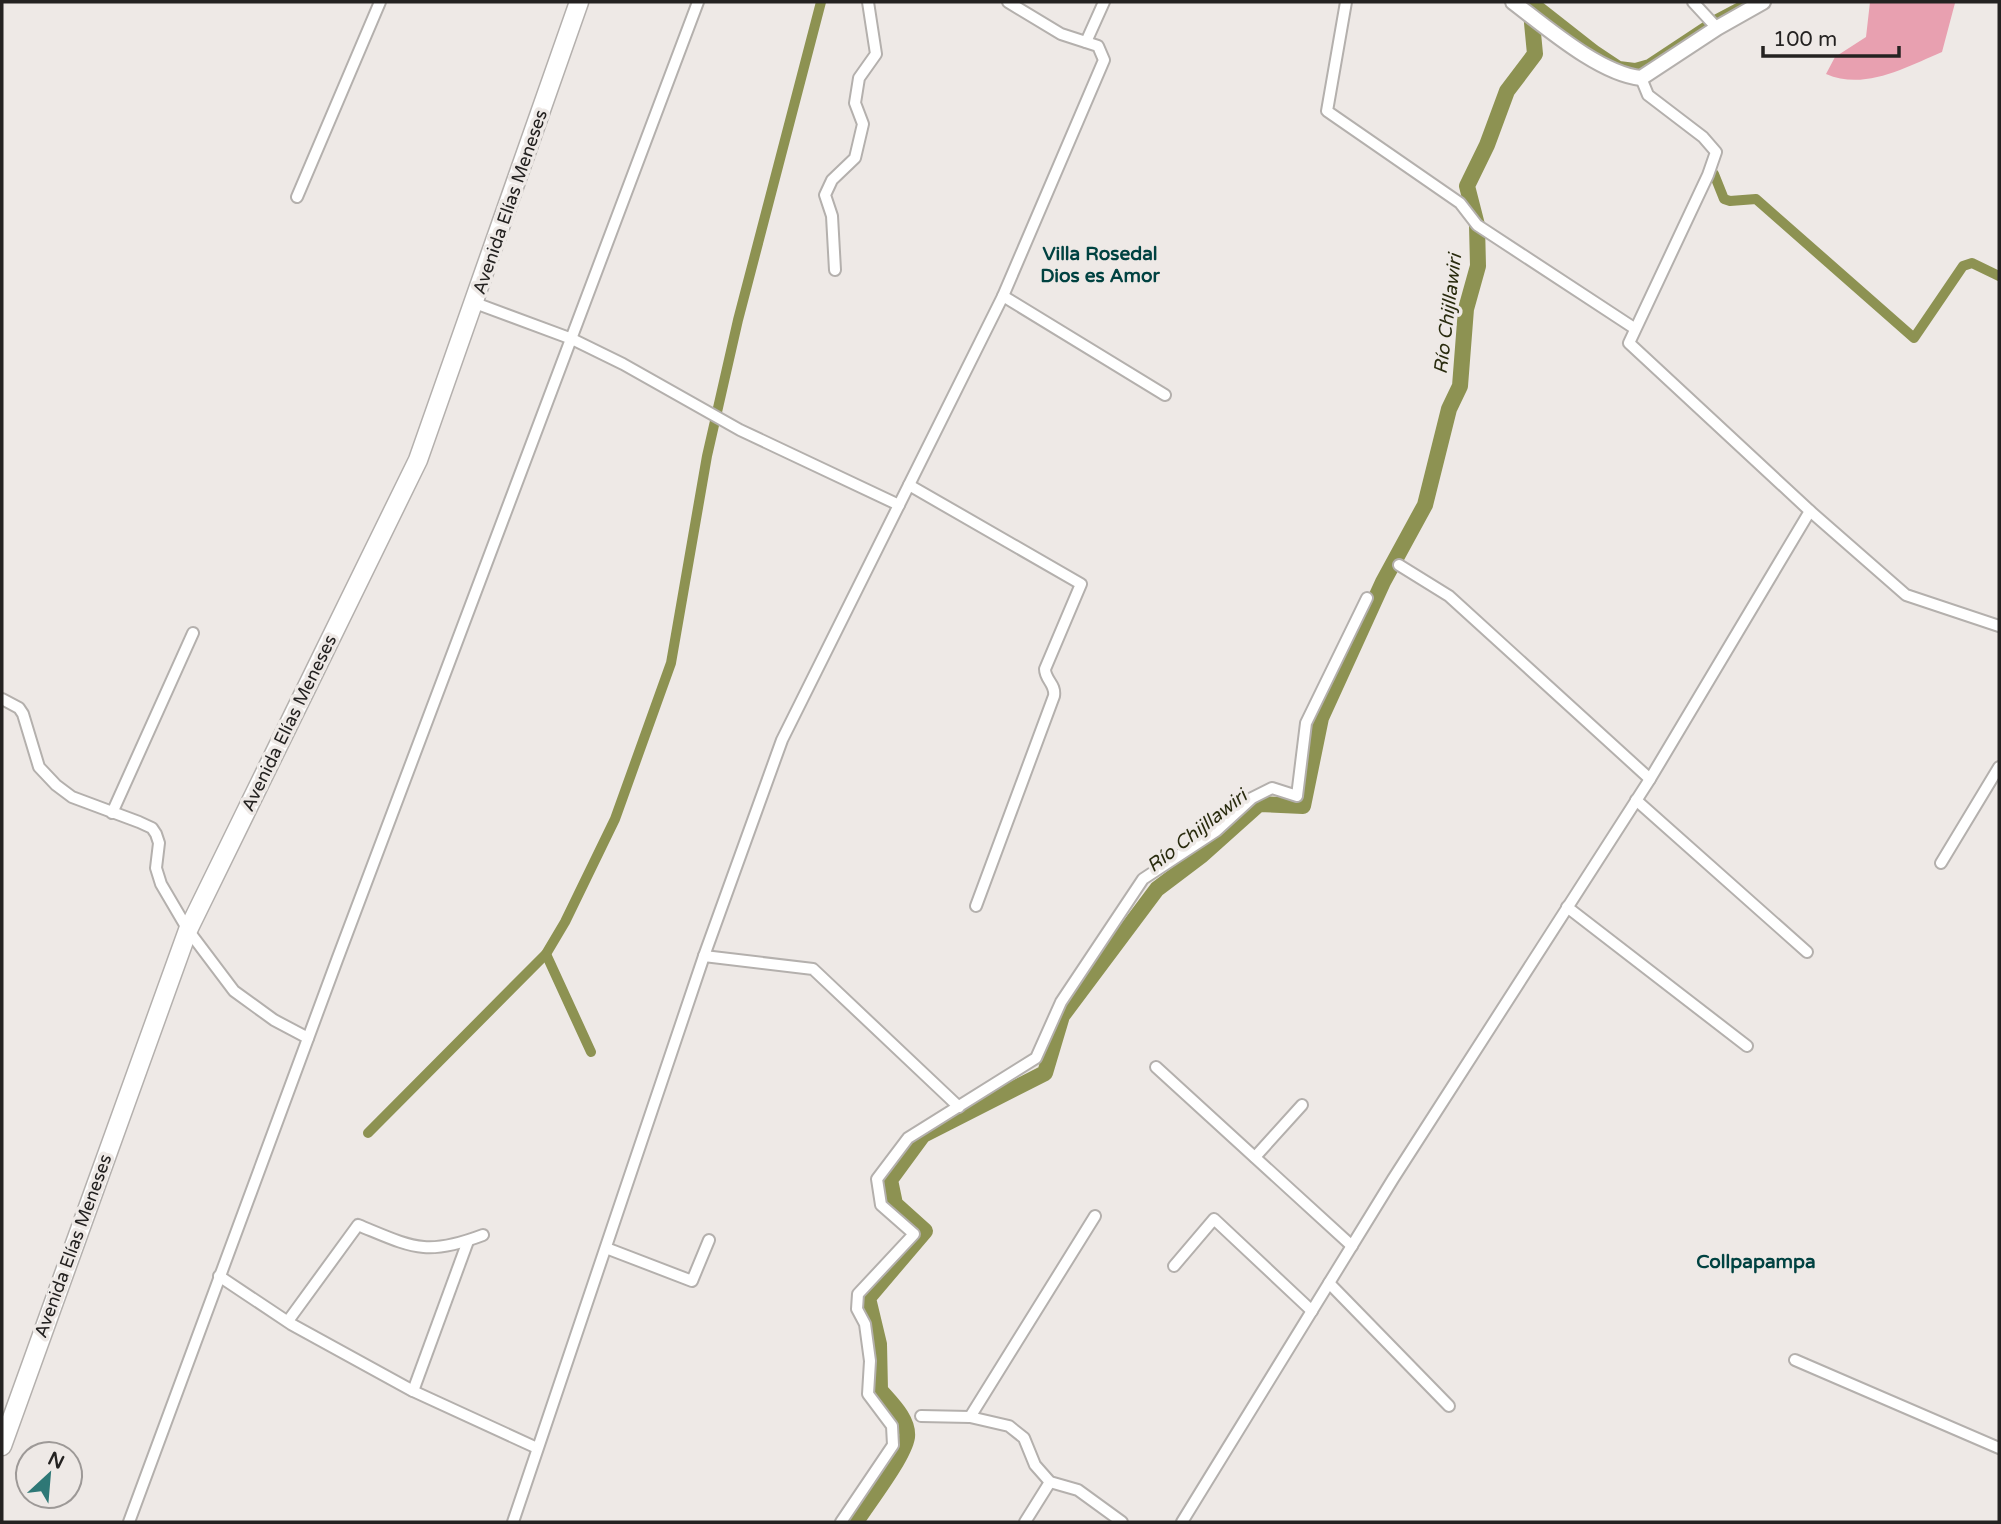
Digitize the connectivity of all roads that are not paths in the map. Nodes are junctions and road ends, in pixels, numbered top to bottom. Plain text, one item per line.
1 (380, 2) edge
2 (579, 2) edge
3 (698, 2) edge
4 (868, 2) edge
5 (1008, 2) edge
6 (1104, 2) edge
7 (1346, 2) edge
8 (1513, 2) edge
9 (1693, 2) edge
10 (1763, 2) edge
11 (1714, 24) junction
12 (1086, 42) junction
13 (1641, 78) junction
14 (298, 197) dead end
15 (835, 270) dead end
16 (1003, 296) junction
17 (475, 303) junction
18 (1634, 328) junction
19 (572, 340) junction
20 (1165, 395) dead end
21 (909, 485) junction
22 (899, 505) junction
23 (1810, 511) junction
24 (1399, 565) dead end
25 (1367, 598) dead end
26 (1999, 626) edge
27 (193, 633) dead end
28 (2, 699) edge
29 (1999, 768) edge
30 (1650, 779) junction
31 (1636, 800) junction
32 (111, 813) junction
33 (1941, 863) dead end
34 (976, 906) dead end
35 (1567, 907) junction
36 (188, 930) junction
37 (1807, 951) dead end
38 (704, 956) junction
39 (308, 1038) junction
40 (1747, 1046) dead end
41 (1156, 1067) dead end
42 (1302, 1105) dead end
43 (959, 1107) junction
44 (1255, 1157) junction
45 (1095, 1216) dead end
46 (483, 1235) dead end
47 (709, 1240) dead end
48 (468, 1241) junction
49 (1352, 1246) junction
50 (606, 1248) junction
51 (1174, 1266) dead end
52 (219, 1276) junction
53 (1329, 1283) junction
54 (1312, 1311) junction
55 (288, 1321) junction
56 (1795, 1360) dead end
57 (413, 1391) junction
58 (1449, 1406) dead end
59 (920, 1416) dead end
60 (970, 1417) junction
61 (2, 1446) edge
62 (537, 1448) junction
63 (1999, 1448) edge
64 (1050, 1482) junction
65 (129, 1522) edge
66 (513, 1522) edge
67 (841, 1522) edge
68 (1025, 1522) edge
69 (1122, 1522) edge
70 (1182, 1522) edge

1 - 14 street
2 - 17 main road, Avenida Elías Meneses
3 - 19 street
4 - 15 street
5 - 12 street
6 - 12 street
7 - 18 street
8 - 13 street
9 - 11 street
10 - 11 street
11 - 13 street
12 - 16 street
13 - 18 street
16 - 20 street
16 - 21 street
17 - 19 street
17 - 36 main road, Avenida Elías Meneses
18 - 23 street
19 - 22 street
19 - 39 street
21 - 22 street
21 - 34 street
22 - 38 street
23 - 26 street
23 - 30 street
24 - 30 street
25 - 43 street
27 - 32 street
28 - 32 street
29 - 33 street
30 - 31 street
31 - 35 street
31 - 37 street
32 - 36 street
35 - 40 street
35 - 49 street
36 - 39 street
36 - 61 main road, Avenida Elías Meneses
38 - 43 street
38 - 50 street
39 - 52 street
41 - 44 street
42 - 44 street
43 - 67 street
44 - 49 street
45 - 60 street
46 - 48 street
47 - 50 street
48 - 55 street
48 - 57 street
49 - 53 street
50 - 62 street
51 - 54 street
52 - 55 street
52 - 65 street
53 - 54 street
53 - 58 street
54 - 70 street
55 - 57 street
56 - 63 street
57 - 62 street
59 - 60 street
60 - 64 street
62 - 66 street
64 - 68 street
64 - 69 street

